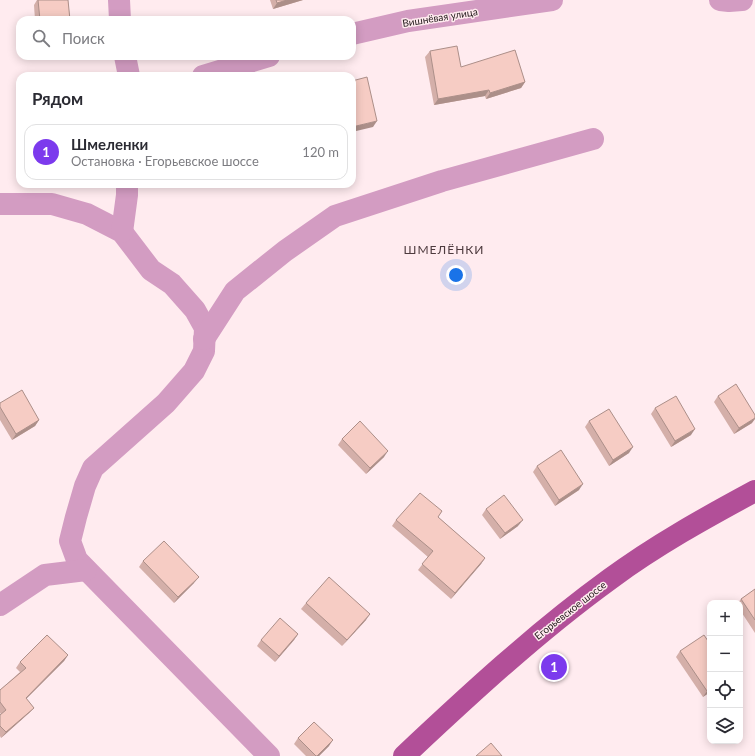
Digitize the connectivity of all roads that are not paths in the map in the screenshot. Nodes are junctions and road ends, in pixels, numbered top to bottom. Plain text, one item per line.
1 (119, 0) edge
2 (552, 0) edge
3 (720, 0) edge
4 (742, 0) edge
5 (120, 16) edge
6 (356, 33) edge
7 (127, 60) edge
8 (256, 60) edge
9 (128, 72) edge
10 (216, 72) edge
11 (593, 139) dead end
12 (127, 188) edge
13 (0, 204) edge
14 (122, 232) junction
15 (204, 339) junction
16 (755, 491) edge
17 (86, 570) junction
18 (0, 605) edge
19 (269, 756) edge
20 (404, 756) edge

1 - 5 street
2 - 6 street, Вишнёвая улица
3 - 4 street
7 - 9 street
8 - 10 street
11 - 15 street
12 - 14 street
13 - 14 street
14 - 15 street
15 - 17 street
16 - 20 main road, Егорьевское шоссе
17 - 18 street
17 - 19 street

